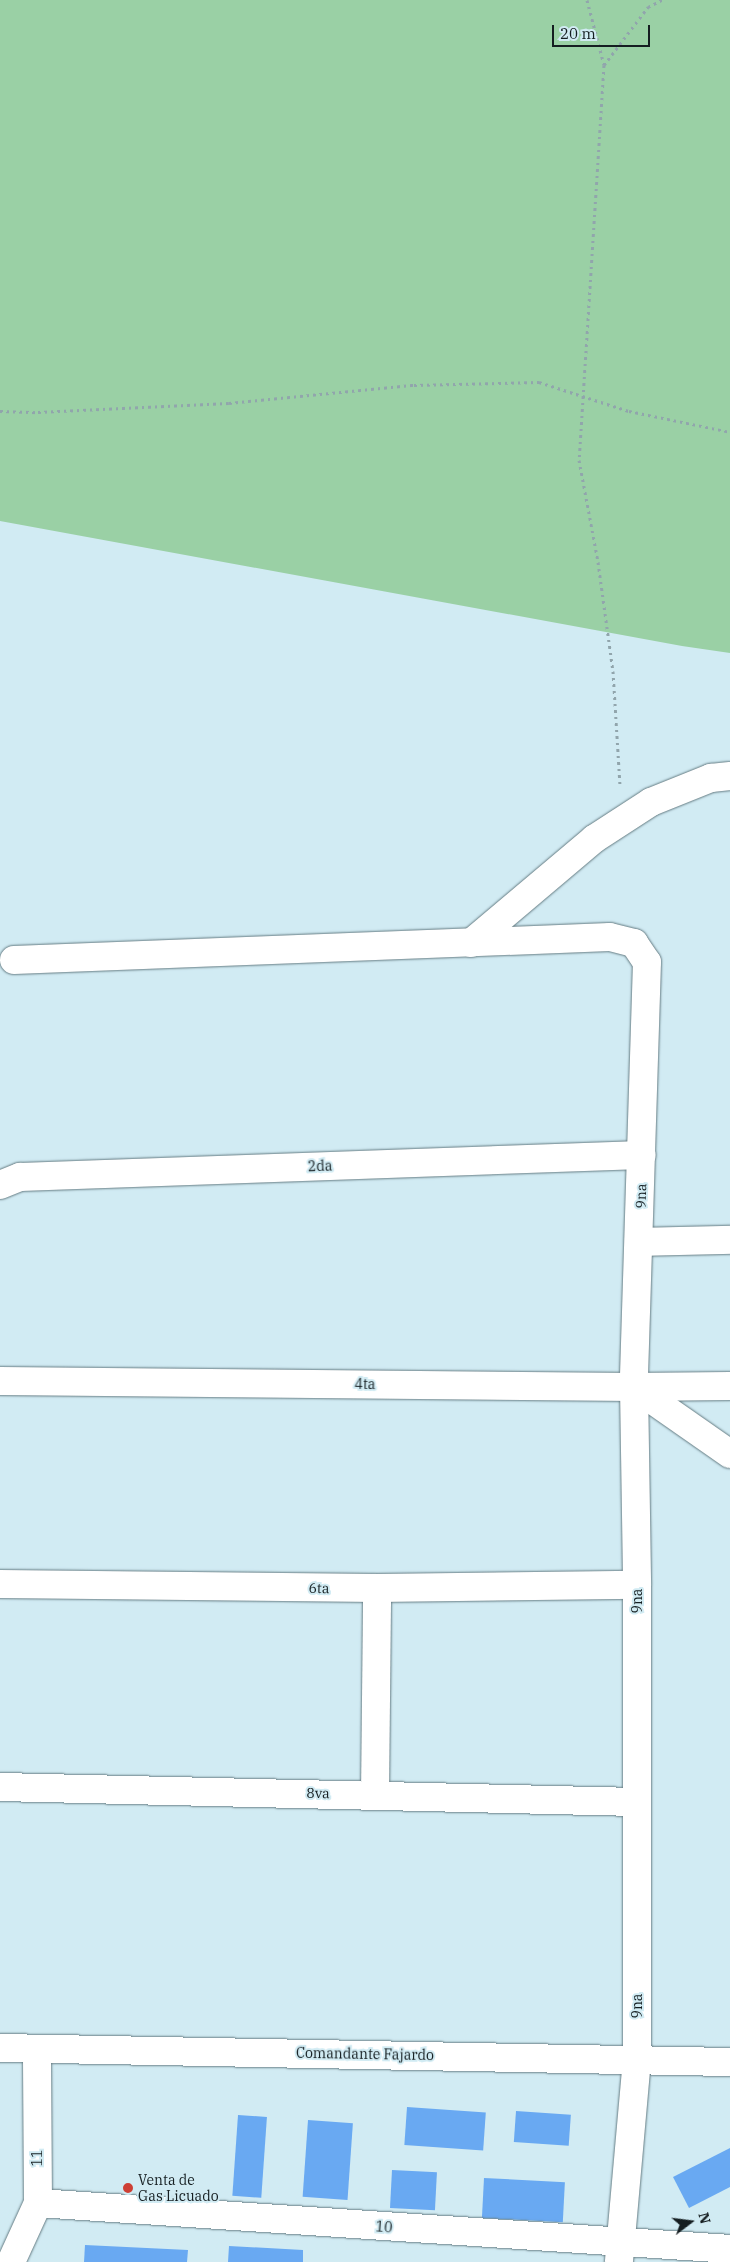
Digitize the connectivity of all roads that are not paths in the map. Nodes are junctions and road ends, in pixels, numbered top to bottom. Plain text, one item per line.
1 (730, 776) edge
2 (471, 943) junction
3 (14, 960) dead end
4 (642, 1155) junction
5 (0, 1185) edge
6 (730, 1240) edge
7 (639, 1242) junction
8 (0, 1381) edge
9 (730, 1386) edge
10 (634, 1387) junction
11 (730, 1454) edge
12 (0, 1584) edge
13 (637, 1585) junction
14 (377, 1588) junction
15 (0, 1787) edge
16 (375, 1795) junction
17 (636, 1802) junction
18 (0, 2048) edge
19 (37, 2049) junction
20 (637, 2059) junction
21 (730, 2062) edge
22 (38, 2203) junction
23 (730, 2249) edge
24 (620, 2252) edge
25 (11, 2262) edge

1 - 2 street
2 - 3 street
2 - 4 street, 9na
4 - 5 street, 2da
4 - 7 street, 9na
6 - 7 street
7 - 10 street, 9na
8 - 10 street, 4ta
9 - 10 street, 4ta
10 - 11 street
10 - 13 street, 9na
12 - 14 street, 6ta
13 - 14 street, 6ta
13 - 17 street, 9na
14 - 16 street
15 - 16 street, 8va
16 - 17 street, 8va
17 - 20 street, 9na
18 - 19 street, Comandante Fajardo
19 - 20 street, Comandante Fajardo
19 - 22 street, 11
20 - 21 street, Comandante Fajardo
20 - 24 street, 9na
22 - 24 street, 10
22 - 25 street, 11
23 - 24 street, 10

